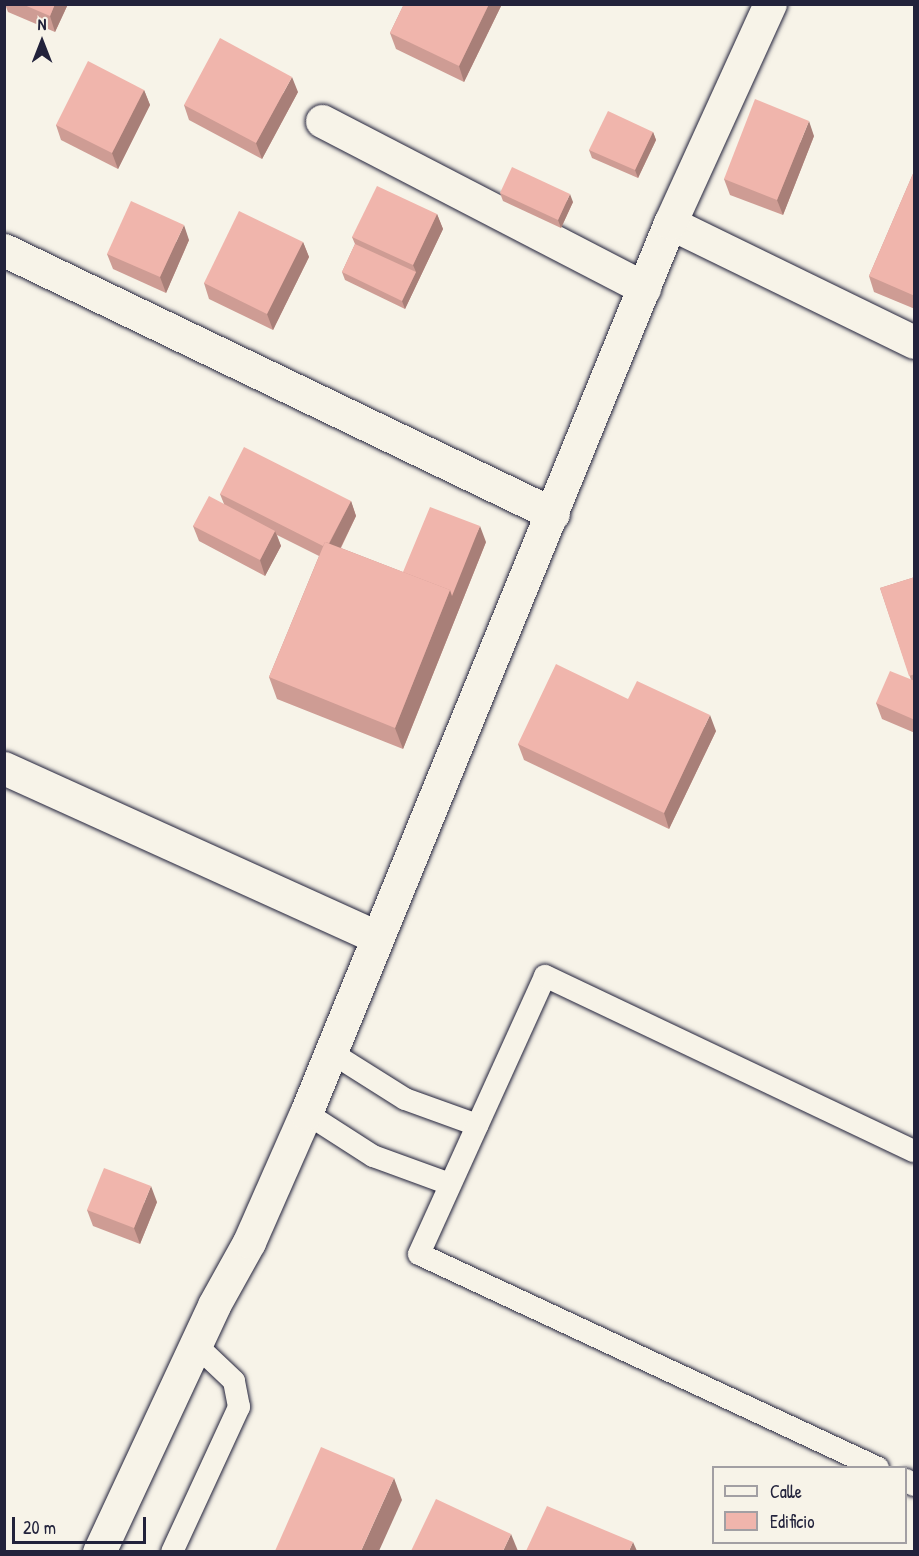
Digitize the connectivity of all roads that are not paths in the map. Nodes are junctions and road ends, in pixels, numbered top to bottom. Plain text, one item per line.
1 (770, 4) edge
2 (322, 121) dead end
3 (670, 223) junction
4 (4, 250) edge
5 (644, 288) junction
6 (915, 342) edge
7 (553, 514) junction
8 (4, 768) edge
9 (376, 937) junction
10 (332, 1053) junction
11 (306, 1113) junction
12 (477, 1125) junction
13 (915, 1151) edge
14 (450, 1184) junction
15 (196, 1345) junction
16 (876, 1466) edge
17 (99, 1551) edge
18 (172, 1551) edge

1 - 3 street
2 - 5 street
3 - 5 street
3 - 6 street
4 - 7 street
5 - 7 street
7 - 9 street
8 - 9 street
9 - 10 street
10 - 11 street
10 - 12 lane
11 - 14 lane
11 - 15 street
12 - 13 lane
12 - 14 lane
14 - 16 lane
15 - 17 street
15 - 18 lane

